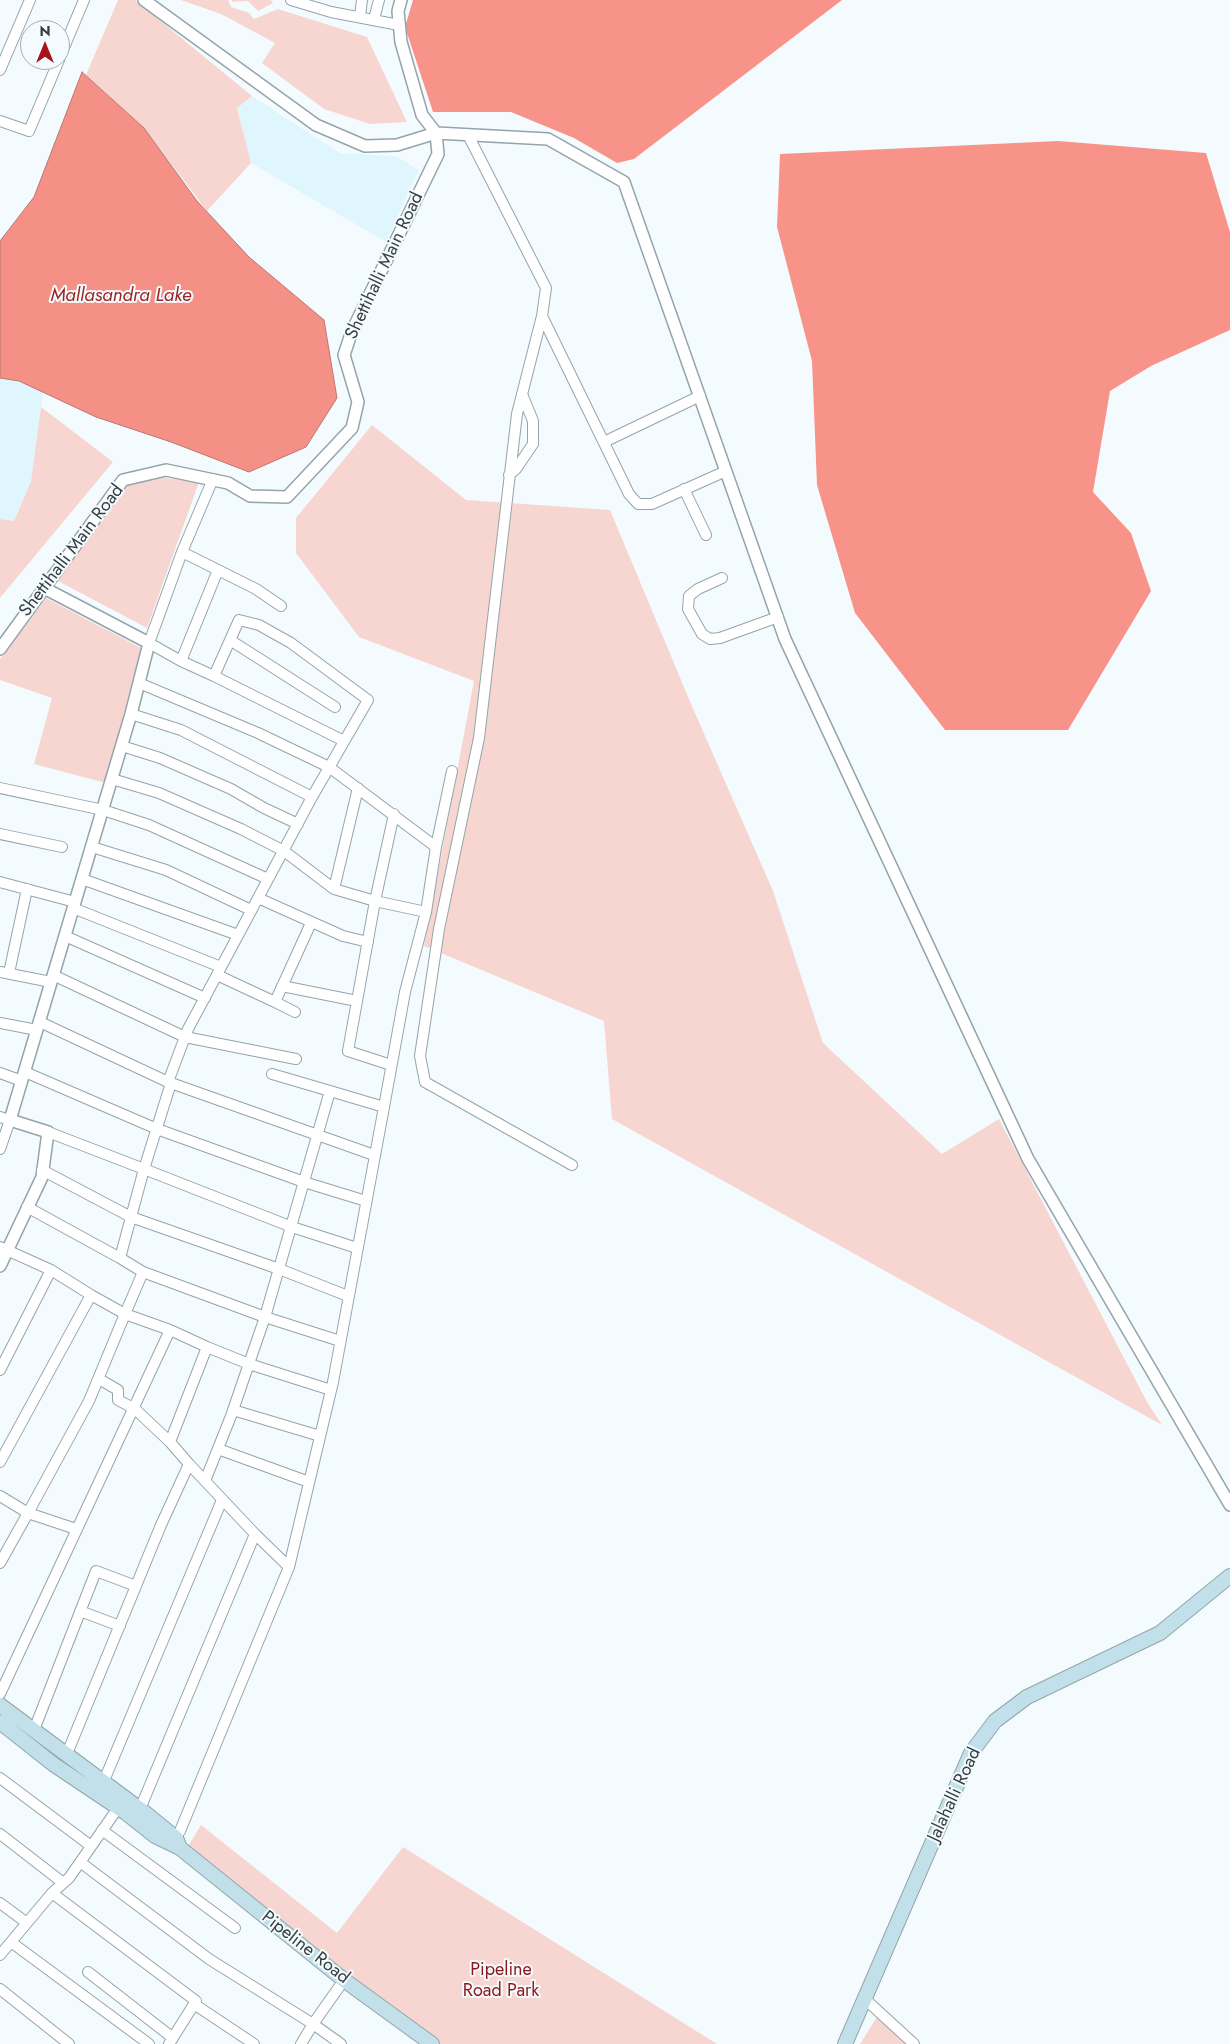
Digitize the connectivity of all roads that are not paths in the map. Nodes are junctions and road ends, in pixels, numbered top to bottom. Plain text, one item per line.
1 (30, 0) edge
2 (84, 0) edge
3 (144, 0) edge
4 (291, 0) edge
5 (362, 0) edge
6 (379, 0) edge
7 (401, 0) edge
8 (360, 16) junction
9 (374, 19) junction
10 (399, 25) junction
11 (70, 33) edge
12 (0, 70) edge
13 (54, 70) edge
14 (0, 121) edge
15 (436, 133) junction
16 (468, 134) junction
17 (542, 316) junction
18 (522, 394) junction
19 (700, 396) junction
20 (604, 442) junction
21 (726, 471) junction
22 (509, 475) junction
23 (213, 479) junction
24 (684, 490) junction
25 (706, 535) dead end
26 (182, 552) junction
27 (218, 570) junction
28 (722, 578) dead end
29 (44, 588) junction
30 (281, 606) dead end
31 (778, 617) junction
32 (230, 640) junction
33 (149, 643) junction
34 (0, 649) edge
35 (182, 661) junction
36 (214, 676) junction
37 (139, 684) junction
38 (335, 707) dead end
39 (131, 714) junction
40 (344, 741) junction
41 (122, 746) junction
42 (329, 767) junction
43 (452, 771) dead end
44 (112, 779) junction
45 (0, 788) edge
46 (358, 788) junction
47 (312, 797) junction
48 (102, 810) junction
49 (394, 814) junction
50 (298, 824) junction
51 (0, 834) edge
52 (92, 847) junction
53 (62, 848) dead end
54 (436, 848) junction
55 (284, 851) junction
56 (82, 879) junction
57 (268, 879) junction
58 (0, 882) edge
59 (27, 889) junction
60 (334, 889) junction
61 (258, 898) junction
62 (375, 901) junction
63 (74, 905) junction
64 (252, 910) junction
65 (426, 912) junction
66 (311, 923) junction
67 (238, 935) junction
68 (65, 936) junction
69 (368, 942) junction
70 (219, 971) junction
71 (5, 972) edge
72 (52, 979) junction
73 (282, 986) junction
74 (205, 998) junction
75 (357, 1001) junction
76 (275, 1002) junction
77 (295, 1012) dead end
78 (0, 1022) edge
79 (38, 1026) junction
80 (185, 1037) junction
81 (296, 1059) dead end
82 (391, 1065) junction
83 (0, 1073) edge
84 (272, 1074) dead end
85 (23, 1076) junction
86 (169, 1082) junction
87 (330, 1091) junction
88 (384, 1107) junction
89 (5, 1118) edge
90 (157, 1129) junction
91 (48, 1132) junction
92 (317, 1136) junction
93 (0, 1148) edge
94 (374, 1155) junction
95 (572, 1165) dead end
96 (144, 1169) junction
97 (42, 1170) junction
98 (304, 1182) junction
99 (366, 1201) junction
100 (27, 1207) junction
101 (131, 1217) junction
102 (292, 1227) junction
103 (357, 1248) junction
104 (3, 1249) edge
105 (120, 1258) junction
106 (0, 1266) edge
107 (279, 1269) junction
108 (51, 1270) junction
109 (143, 1272) junction
110 (91, 1295) junction
111 (348, 1296) junction
112 (126, 1314) junction
113 (265, 1317) junction
114 (170, 1330) junction
115 (340, 1341) junction
116 (207, 1347) junction
117 (249, 1364) junction
118 (0, 1370) edge
119 (99, 1379) junction
120 (331, 1390) junction
121 (135, 1409) junction
122 (234, 1410) junction
123 (320, 1436) junction
124 (170, 1442) junction
125 (218, 1449) junction
126 (0, 1462) edge
127 (189, 1464) junction
128 (205, 1481) junction
129 (309, 1482) junction
130 (0, 1496) edge
131 (222, 1500) junction
132 (1230, 1505) edge
133 (28, 1513) junction
134 (76, 1529) junction
135 (254, 1534) junction
136 (0, 1563) edge
137 (289, 1566) junction
138 (1230, 1576) edge
139 (136, 1586) junction
140 (80, 1611) junction
141 (120, 1626) junction
142 (0, 1694) edge
143 (0, 1705) edge
144 (0, 1722) edge
145 (34, 1730) junction
146 (66, 1756) junction
147 (0, 1778) edge
148 (103, 1783) junction
149 (118, 1808) junction
150 (140, 1810) junction
151 (102, 1830) junction
152 (0, 1834) edge
153 (175, 1844) junction
154 (91, 1846) junction
155 (80, 1862) junction
156 (62, 1882) junction
157 (52, 1892) junction
158 (0, 1903) edge
159 (27, 1923) junction
160 (235, 1928) dead end
161 (11, 1942) junction
162 (0, 1955) edge
163 (88, 1972) dead end
164 (344, 1980) junction
165 (0, 1989) edge
166 (865, 1999) junction
167 (194, 2004) junction
168 (313, 2024) junction
169 (171, 2042) edge
170 (429, 2043) edge
171 (69, 2044) edge
172 (149, 2044) edge
173 (254, 2044) edge
174 (301, 2044) edge
175 (341, 2044) edge
176 (845, 2044) edge
177 (914, 2044) edge

1 - 12 street
2 - 11 street
3 - 15 street
4 - 8 street
5 - 8 street
6 - 9 street
7 - 10 street
8 - 9 street
9 - 10 street
10 - 15 street
13 - 14 street
15 - 16 street
15 - 23 street, Shettihalli Main Road
16 - 17 street
16 - 19 street
17 - 18 street
17 - 20 street
18 - 22 street
18 - 22 street
19 - 20 street
19 - 21 street
20 - 24 street
21 - 24 street
21 - 31 street
22 - 95 street
23 - 26 street
23 - 29 street, Shettihalli Main Road
24 - 25 street
26 - 27 street
26 - 33 street
27 - 30 street
27 - 35 street
28 - 31 street
29 - 33 street
29 - 34 street, Shettihalli Main Road
31 - 132 street
32 - 36 street
32 - 38 street
32 - 40 street
33 - 35 street
33 - 37 street
35 - 36 street
36 - 40 street
37 - 39 street
37 - 42 street
39 - 41 street
39 - 47 street
40 - 42 street
41 - 44 street
41 - 50 street
42 - 46 street
42 - 47 street
43 - 54 street
44 - 48 street
44 - 55 street
45 - 48 street
46 - 49 street
46 - 60 street
47 - 50 street
48 - 52 street
48 - 57 street
49 - 54 street
49 - 62 street
50 - 55 street
51 - 53 street
52 - 56 street
52 - 64 street
54 - 65 street
55 - 57 street
55 - 60 street
56 - 63 street
56 - 67 street
57 - 61 street
58 - 59 street
59 - 63 street
59 - 71 street
60 - 62 street
61 - 64 street
61 - 66 street
62 - 65 street
62 - 69 street
63 - 68 street
63 - 70 street
64 - 67 street
65 - 82 street
66 - 69 street
66 - 73 street
67 - 70 street
68 - 72 street
68 - 74 street
69 - 75 street
70 - 74 street
70 - 76 street
71 - 72 street
72 - 79 street
72 - 80 street
73 - 75 street
73 - 76 street
74 - 80 street
75 - 82 street
76 - 77 street
78 - 79 street
79 - 85 street
79 - 86 street
80 - 81 street
80 - 86 street
82 - 88 street
83 - 85 street
84 - 87 street
85 - 89 street
85 - 90 street
86 - 90 street
86 - 92 street
87 - 88 street
87 - 92 street
88 - 94 street
89 - 91 street
89 - 93 street
90 - 96 street
90 - 98 street
91 - 96 street
91 - 97 street
92 - 94 street
92 - 98 street
94 - 99 street
96 - 101 street
96 - 102 street
97 - 100 street
97 - 101 street
98 - 99 street
98 - 102 street
99 - 103 street
100 - 104 street
100 - 105 street
101 - 105 street
101 - 107 street
102 - 103 street
102 - 107 street
103 - 111 street
104 - 106 street
104 - 108 street
105 - 109 street
107 - 111 street
107 - 113 street
108 - 110 street
108 - 118 street
109 - 112 street
109 - 113 street
110 - 112 street
110 - 126 street
111 - 115 street
112 - 114 street
112 - 119 street
113 - 115 street
113 - 117 street
114 - 116 street
114 - 121 street
115 - 120 street
116 - 117 street
116 - 124 street
117 - 120 street
117 - 122 street
119 - 121 street
119 - 133 street
120 - 123 street
121 - 124 street
121 - 134 street
122 - 123 street
122 - 125 street
123 - 129 street
124 - 127 street
125 - 128 street
125 - 129 street
127 - 128 street
127 - 139 street
128 - 131 street
129 - 137 street
130 - 133 street
131 - 135 street
131 - 148 street
133 - 134 street
133 - 136 street
134 - 142 street
135 - 137 street
135 - 150 street
137 - 153 street
138 - 166 main road, Jalahalli Road
139 - 140 street
139 - 141 street
140 - 141 street
140 - 145 street
141 - 146 street
143 - 145 main road, Pipeline Road
144 - 149 main road, Pipeline Road
145 - 146 main road, Pipeline Road
146 - 148 main road, Pipeline Road
147 - 154 street
148 - 150 main road, Pipeline Road
149 - 151 street
149 - 153 main road, Pipeline Road
150 - 153 main road, Pipeline Road
151 - 154 street
151 - 160 street
152 - 156 street
153 - 164 main road, Pipeline Road
154 - 155 street
155 - 156 street
155 - 168 street
156 - 157 street
157 - 159 street
157 - 167 street
158 - 159 street
159 - 161 street
161 - 162 street
161 - 172 street
163 - 169 street
164 - 168 street
164 - 170 main road, Pipeline Road
165 - 171 street
166 - 176 main road, Jalahalli Road
166 - 177 street
167 - 169 street
167 - 173 street
168 - 174 street
168 - 175 street

